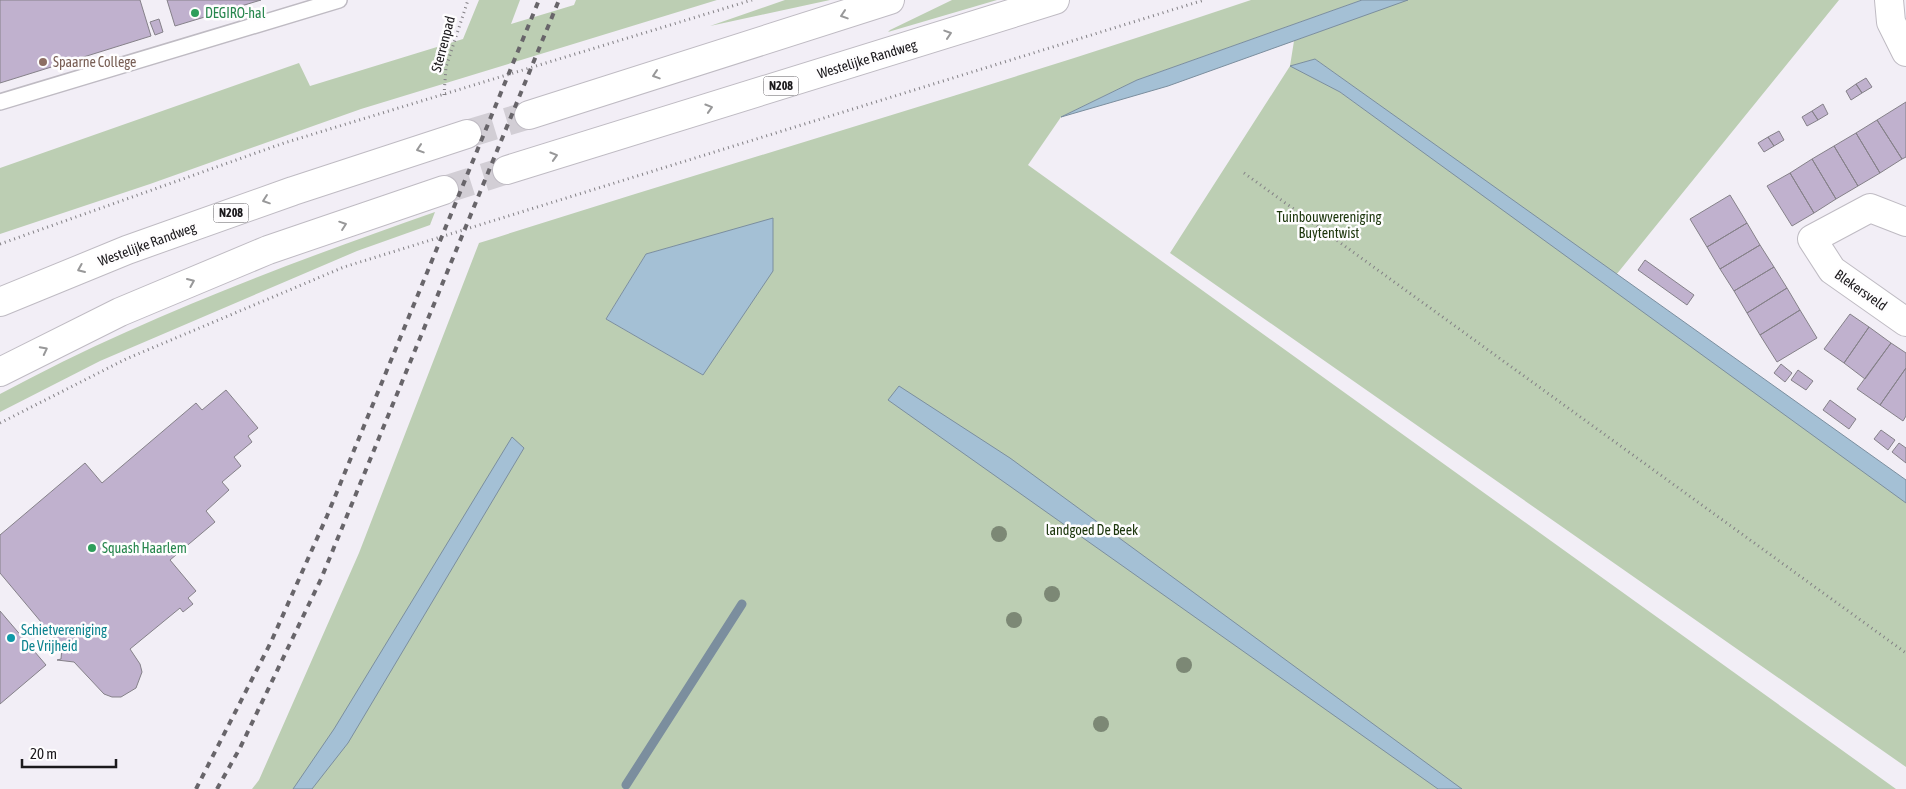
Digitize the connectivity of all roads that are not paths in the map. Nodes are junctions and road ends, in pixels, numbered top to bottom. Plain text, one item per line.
1 (339, 0) edge
2 (890, 0) edge
3 (1055, 0) edge
4 (1888, 0) edge
5 (1906, 52) edge
6 (0, 102) edge
7 (529, 115) tunnel mouth
8 (467, 134) tunnel mouth
9 (507, 170) tunnel mouth
10 (444, 190) tunnel mouth
11 (1906, 222) edge
12 (0, 302) edge
13 (1906, 322) edge
14 (0, 372) edge

1 - 6 lane
2 -> 7 main road
9 -> 3 main road, Westelijke Randweg / N208
4 - 5 main road
8 -> 12 main road, Westelijke Randweg / N208
14 -> 10 main road
11 - 13 main road, Blekersveld

